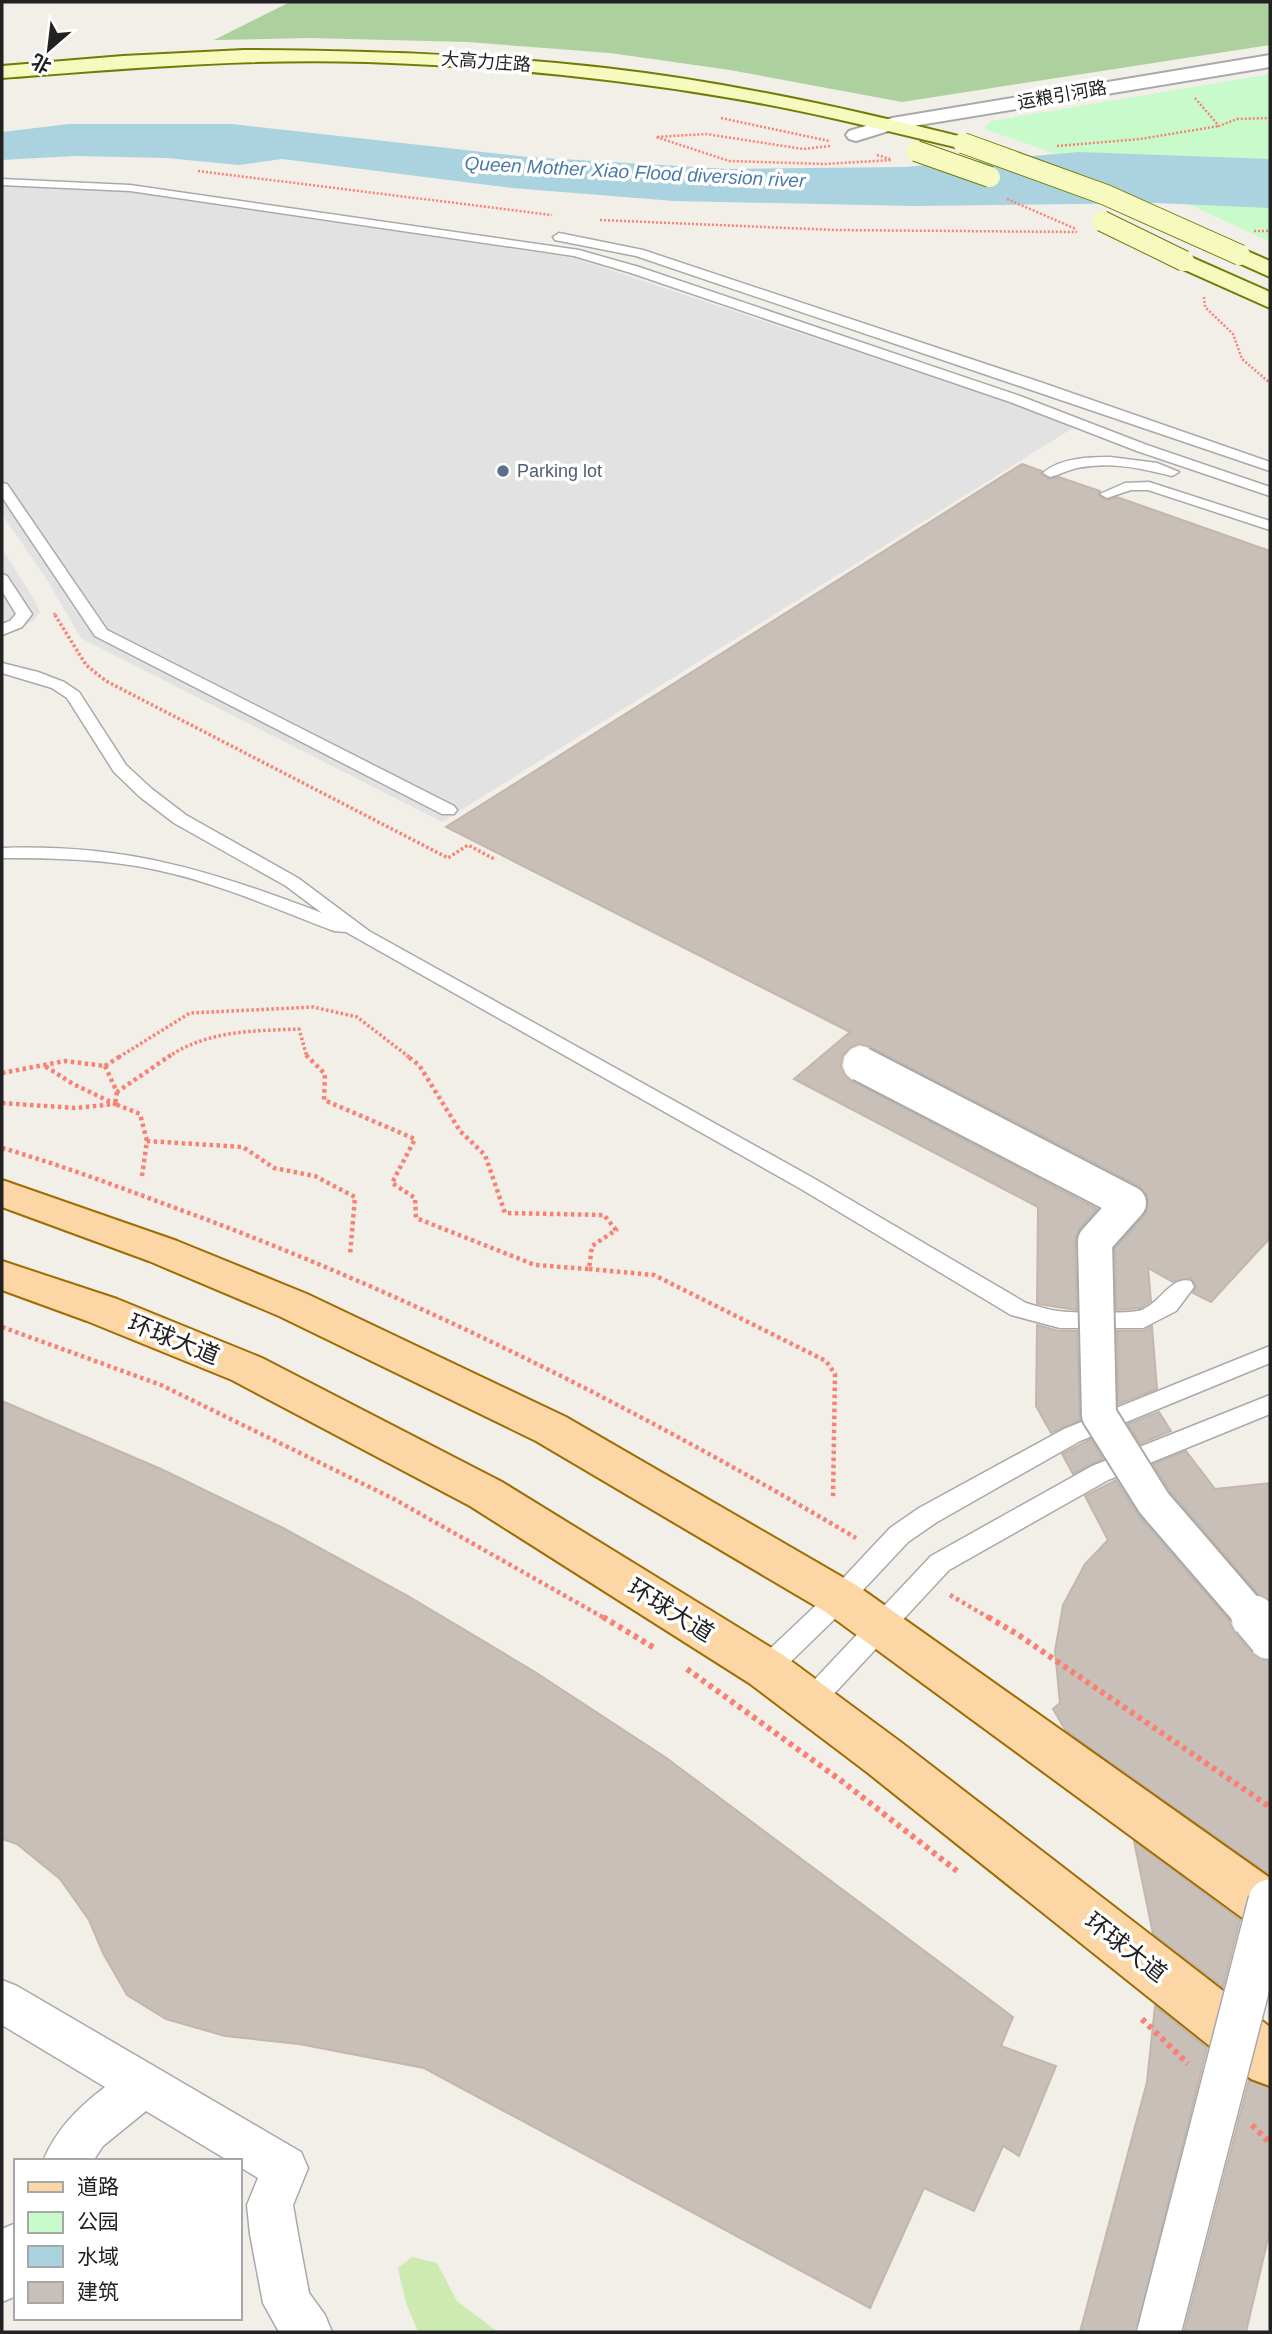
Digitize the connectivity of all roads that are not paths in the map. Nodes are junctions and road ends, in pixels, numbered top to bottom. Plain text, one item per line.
1 (1270, 61) edge
2 (2, 72) edge
3 (2, 87) edge
4 (892, 124) junction
5 (862, 144) junction
6 (2, 171) edge
7 (2, 182) edge
8 (2, 190) edge
9 (1004, 190) road end
10 (453, 221) dead end
11 (1083, 226) road end
12 (550, 235) dead end
13 (1270, 270) edge
14 (1270, 302) edge
15 (1060, 427) dead end
16 (1270, 467) edge
17 (1050, 474) dead end
18 (2, 487) edge
19 (1270, 492) edge
20 (1107, 494) dead end
21 (1270, 506) edge
22 (1270, 526) edge
23 (2, 579) edge
24 (2, 630) edge
25 (2, 668) edge
26 (448, 810) dead end
27 (2, 853) edge
28 (362, 935) junction
29 (861, 1064) dead end
30 (2, 1193) edge
31 (2, 1275) edge
32 (1183, 1287) dead end
33 (1270, 1354) edge
34 (1270, 1404) edge
35 (840, 1598) junction
36 (883, 1627) junction
37 (1270, 1637) edge
38 (766, 1669) junction
39 (810, 1702) junction
40 (1270, 1901) edge
41 (1270, 1908) edge
42 (2, 2001) edge
43 (1270, 2060) edge
44 (144, 2084) junction
45 (67, 2159) edge
46 (14, 2251) edge
47 (2, 2278) edge
48 (308, 2332) edge
49 (1159, 2332) edge

1 - 4 street, 运粮引河路
2 - 4 main road, 大高力庄路
3 - 5 main road, 大高力庄路
4 - 5 street, 运粮引河路
4 - 13 main road, 大高力庄路, bridge
5 - 9 main road, 大高力庄路, bridge
6 - 10 lane
7 - 19 lane
8 - 15 lane
11 - 14 main road, bridge
12 - 16 lane
17 - 21 lane
18 - 26 lane
20 - 22 lane
23 - 24 lane
25 - 28 lane
27 - 28 lane
28 - 32 lane
29 - 37 street, bridge
30 - 35 main road
31 - 38 main road, 环球大道
33 - 35 lane
34 - 36 lane
35 - 36 main road
35 - 38 lane
36 - 39 lane
36 - 41 main road
38 - 39 main road, 环球大道
39 - 43 main road, 环球大道
40 - 49 street, bridge
42 - 44 street
44 - 45 street
44 - 48 street
46 - 47 street

